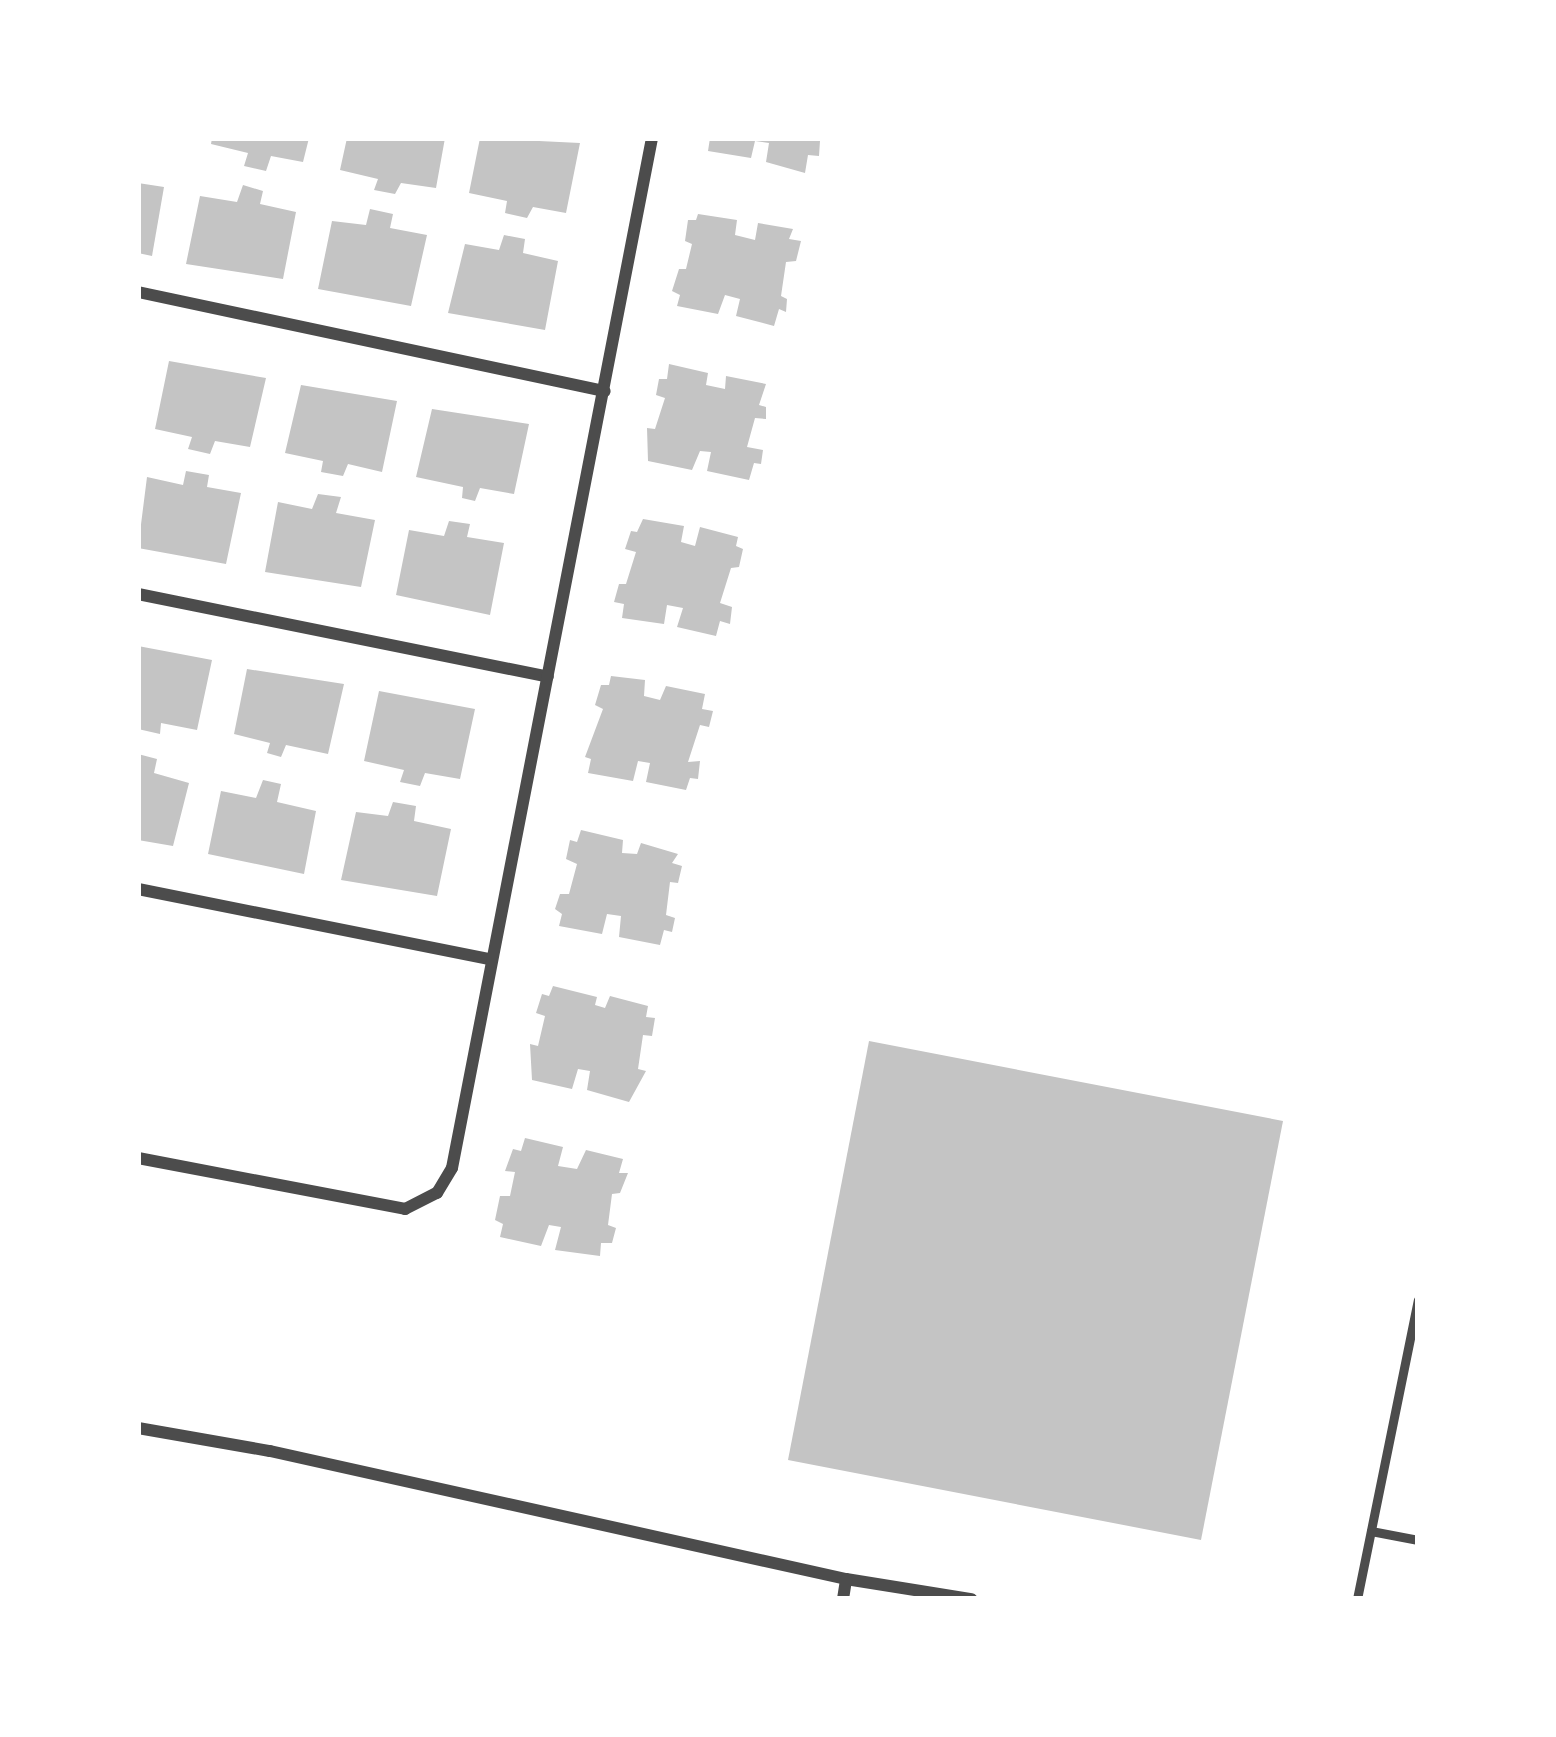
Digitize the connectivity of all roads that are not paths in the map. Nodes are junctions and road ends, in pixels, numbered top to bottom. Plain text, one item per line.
1 (652, 138) edge
2 (138, 292) edge
3 (604, 391) junction
4 (138, 594) edge
5 (548, 677) junction
6 (138, 889) edge
7 (492, 960) junction
8 (138, 1158) edge
9 (1418, 1300) edge
10 (138, 1428) edge
11 (1370, 1531) junction
12 (1418, 1540) edge
13 (847, 1579) junction
14 (842, 1599) edge
15 (971, 1599) edge
16 (1357, 1599) edge

1 - 3 street
2 - 3 street
3 - 5 street
4 - 5 street
5 - 7 street
6 - 7 street
7 - 8 street
9 - 11 lane
10 - 13 street
11 - 12 lane
11 - 16 lane
13 - 14 street
13 - 15 street

